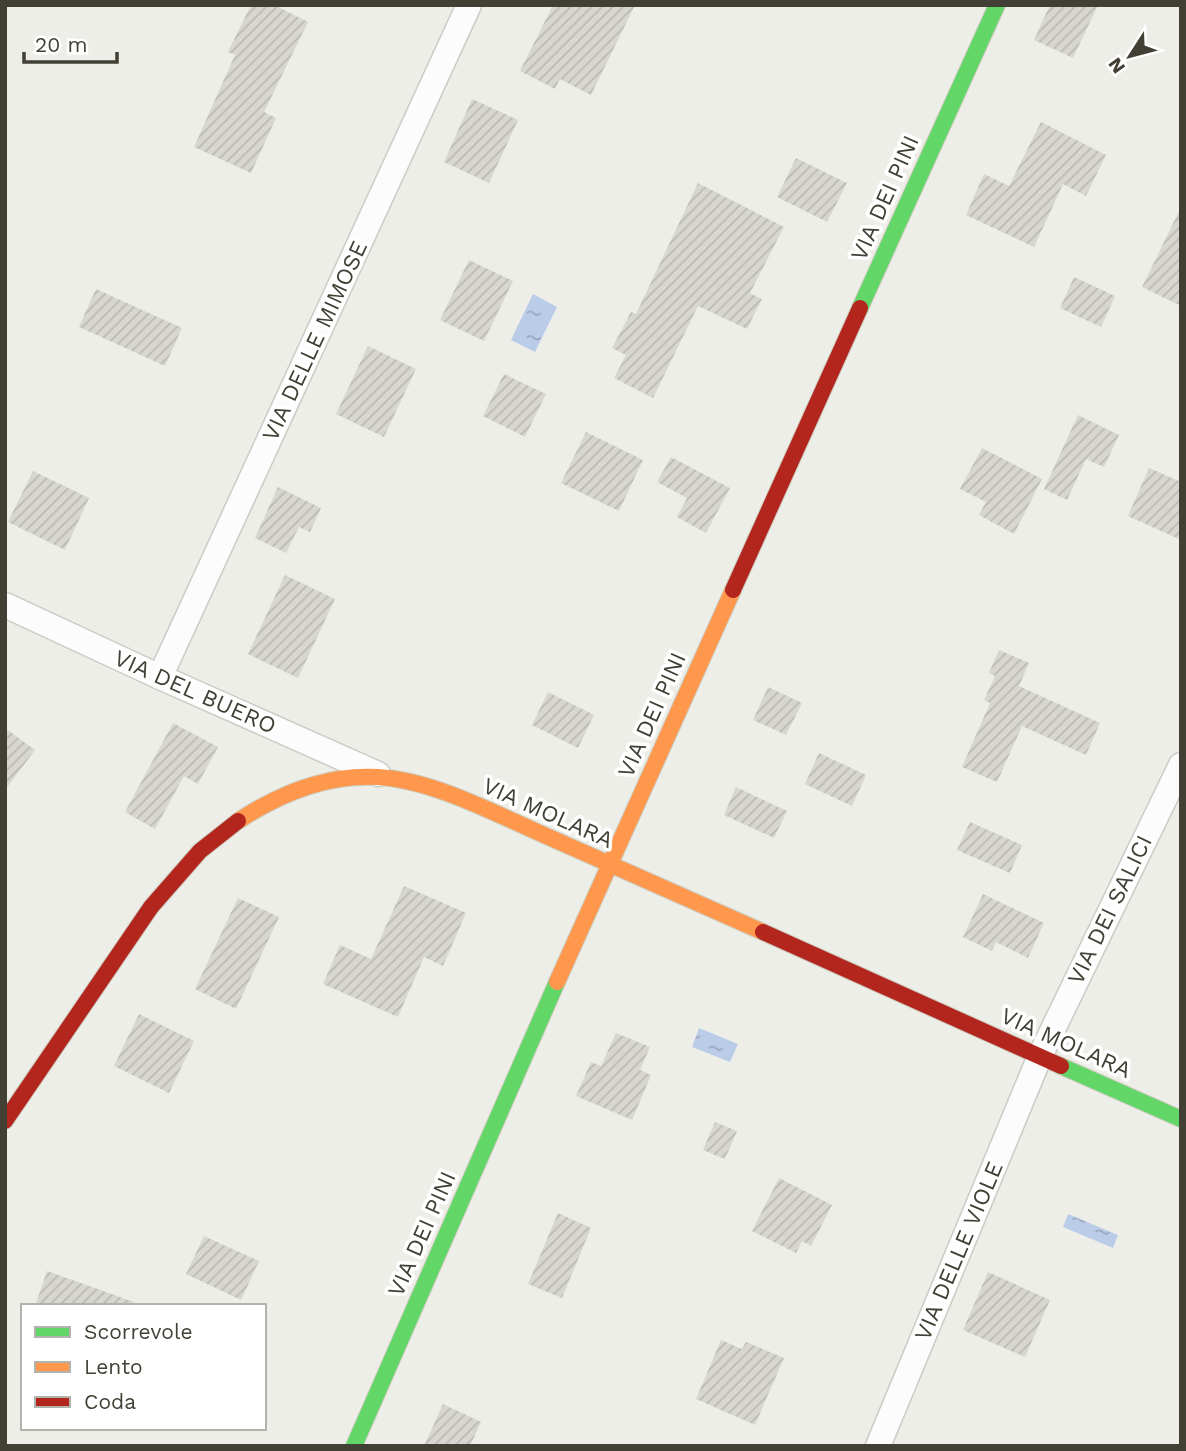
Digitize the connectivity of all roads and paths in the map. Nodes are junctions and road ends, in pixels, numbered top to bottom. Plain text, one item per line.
1 (469, 5) edge
2 (997, 5) edge
3 (5, 605) edge
4 (160, 677) junction
5 (1181, 765) edge
6 (385, 777) junction
7 (609, 864) junction
8 (1040, 1056) junction
9 (1181, 1119) edge
10 (5, 1121) edge
11 (354, 1446) edge
12 (878, 1446) edge

1 - 4 street, VIA DELLE MIMOSE
2 - 7 street, VIA DEI PINI
3 - 4 street, VIA DEL BUERO
4 - 6 street, VIA DEL BUERO
5 - 8 street, VIA DEI SALICI
6 - 7 street, VIA MOLARA
6 - 10 street, VIA MOLARA
7 - 8 street, VIA MOLARA
7 - 11 street, VIA DEI PINI
8 - 9 street, VIA MOLARA
8 - 12 street, VIA DELLE VIOLE

